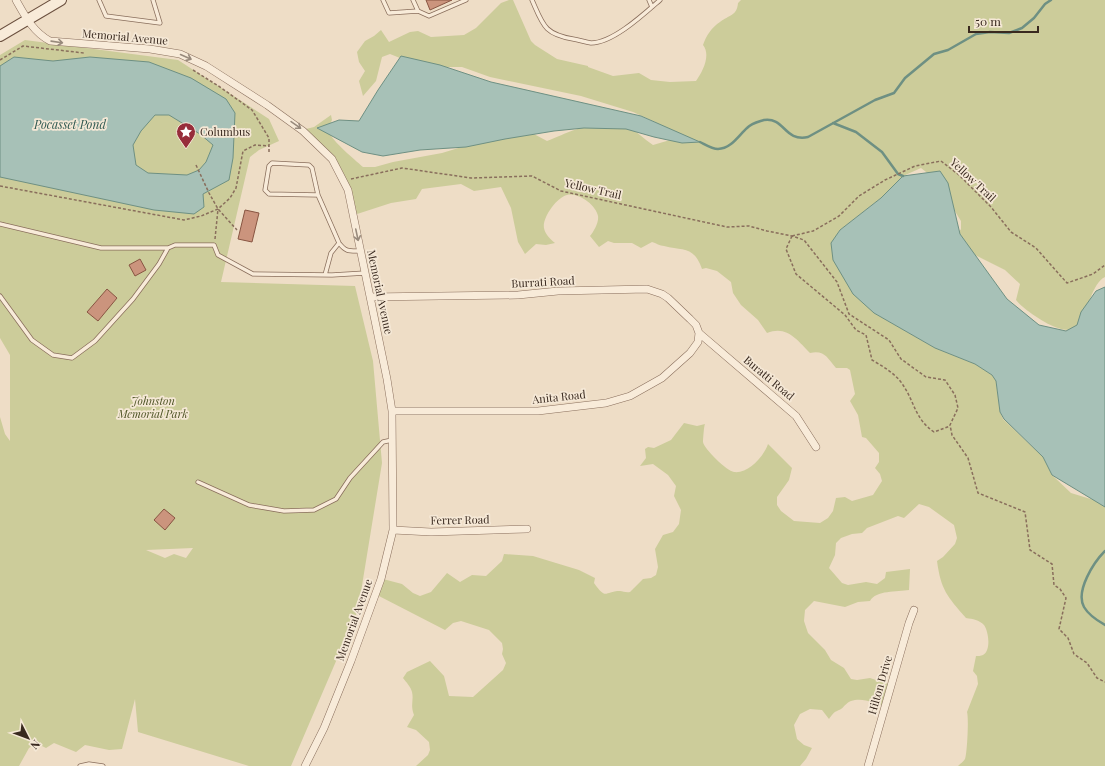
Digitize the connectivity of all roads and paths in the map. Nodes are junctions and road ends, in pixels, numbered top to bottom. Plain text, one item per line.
1 (16, 0) edge
2 (61, 0) edge
3 (98, 0) edge
4 (153, 0) edge
5 (383, 0) edge
6 (413, 0) edge
7 (466, 0) edge
8 (532, 0) edge
9 (649, 0) edge
10 (660, 0) edge
11 (652, 7) junction
12 (418, 11) junction
13 (27, 20) junction
14 (0, 36) edge
15 (88, 53) dead end
16 (0, 60) edge
17 (188, 68) dead end
18 (268, 146) junction
19 (269, 154) dead end
20 (196, 165) dead end
21 (343, 180) junction
22 (0, 186) edge
23 (318, 195) junction
24 (218, 209) junction
25 (0, 224) edge
26 (237, 230) dead end
27 (792, 236) junction
28 (339, 243) junction
29 (214, 245) junction
30 (168, 248) junction
31 (360, 251) junction
32 (1105, 265) edge
33 (365, 273) junction
34 (325, 275) junction
35 (0, 296) edge
36 (370, 297) junction
37 (699, 333) junction
38 (392, 411) junction
39 (950, 425) junction
40 (393, 440) junction
41 (816, 447) dead end
42 (198, 482) dead end
43 (527, 529) dead end
44 (393, 530) junction
45 (914, 610) dead end
46 (1105, 682) edge
47 (80, 766) edge
48 (103, 766) edge
49 (305, 766) edge
50 (868, 766) edge

1 - 13 street, Memorial Avenue
2 - 13 main road
3 - 4 lane
5 - 12 lane
6 - 12 lane
7 - 12 lane
8 - 11 lane
9 - 11 lane
10 - 11 lane
13 - 14 main road
13 -> 21 street, Memorial Avenue
15 - 16 path
17 - 18 path
18 - 19 path
18 - 24 path
20 - 24 path
21 - 27 path, Yellow Trail
21 -> 31 street, Memorial Avenue
22 - 24 path
23 - 23 lane
23 - 28 lane
24 - 26 path
24 - 29 path
25 - 30 lane
27 - 32 path, Yellow Trail
27 - 39 path, Yellow Trail
27 - 39 path
28 - 31 lane
28 - 34 lane
29 - 30 lane
29 - 34 lane
30 - 35 lane
31 - 33 street, Memorial Avenue
33 - 34 lane
33 - 36 street, Memorial Avenue
36 - 37 street, Burrati Road
36 - 38 street, Memorial Avenue
37 - 38 street, Anita Road
37 - 41 street, Buratti Road
38 - 40 street, Memorial Avenue
39 - 46 path
40 - 42 lane
40 - 44 street, Memorial Avenue
43 - 44 street, Ferrer Road
44 - 49 street, Memorial Avenue
45 - 50 street, Hilton Drive
47 - 48 lane

